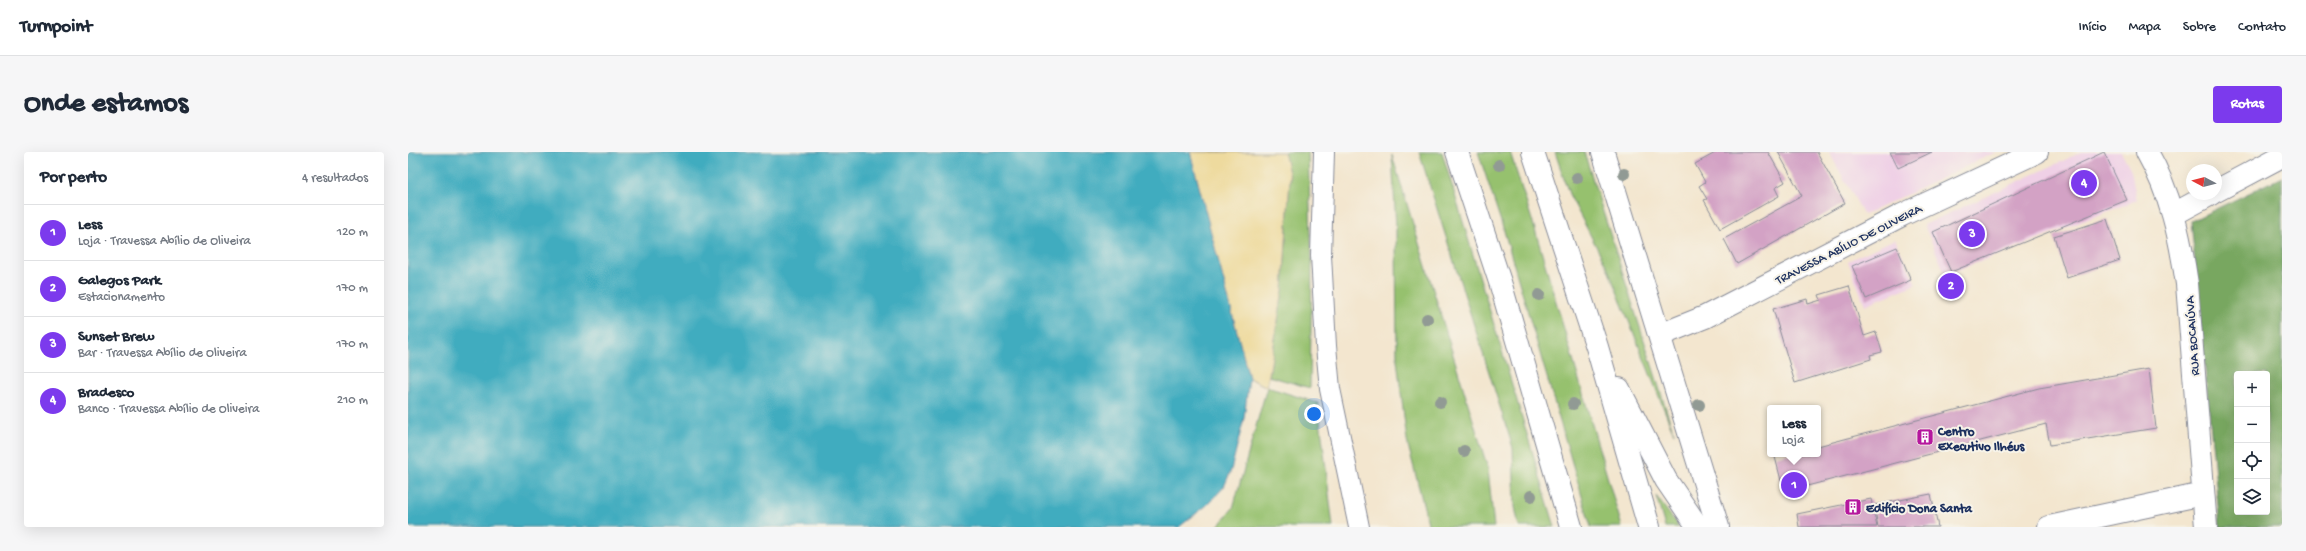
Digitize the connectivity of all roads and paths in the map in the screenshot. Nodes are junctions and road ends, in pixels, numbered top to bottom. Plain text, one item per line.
1 (1324, 152) edge
2 (1457, 152) edge
3 (1533, 152) edge
4 (1603, 152) edge
5 (2037, 152) edge
6 (2147, 152) edge
7 (2282, 156) edge
8 (2222, 189) edge
9 (2200, 200) edge
10 (2174, 214) junction
11 (1660, 335) junction
12 (1597, 347) junction
13 (2203, 494) junction
14 (1359, 527) edge
15 (1571, 527) edge
16 (1648, 527) edge
17 (1698, 527) edge
18 (1718, 527) edge
19 (2049, 527) edge
20 (2206, 527) edge

1 - 14 street
2 - 15 main road
3 - 12 main road
4 - 11 main road
5 - 11 main road, TRAVESSA ABÍLIO DE OLIVEIRA
6 - 10 main road, RUA BOCAIÚVA
7 - 8 main road
9 - 10 main road
10 - 13 main road, RUA BOCAIÚVA
11 - 18 main road
12 - 16 main road
12 - 17 main road
13 - 19 main road
13 - 20 main road, RUA BOCAIÚVA

